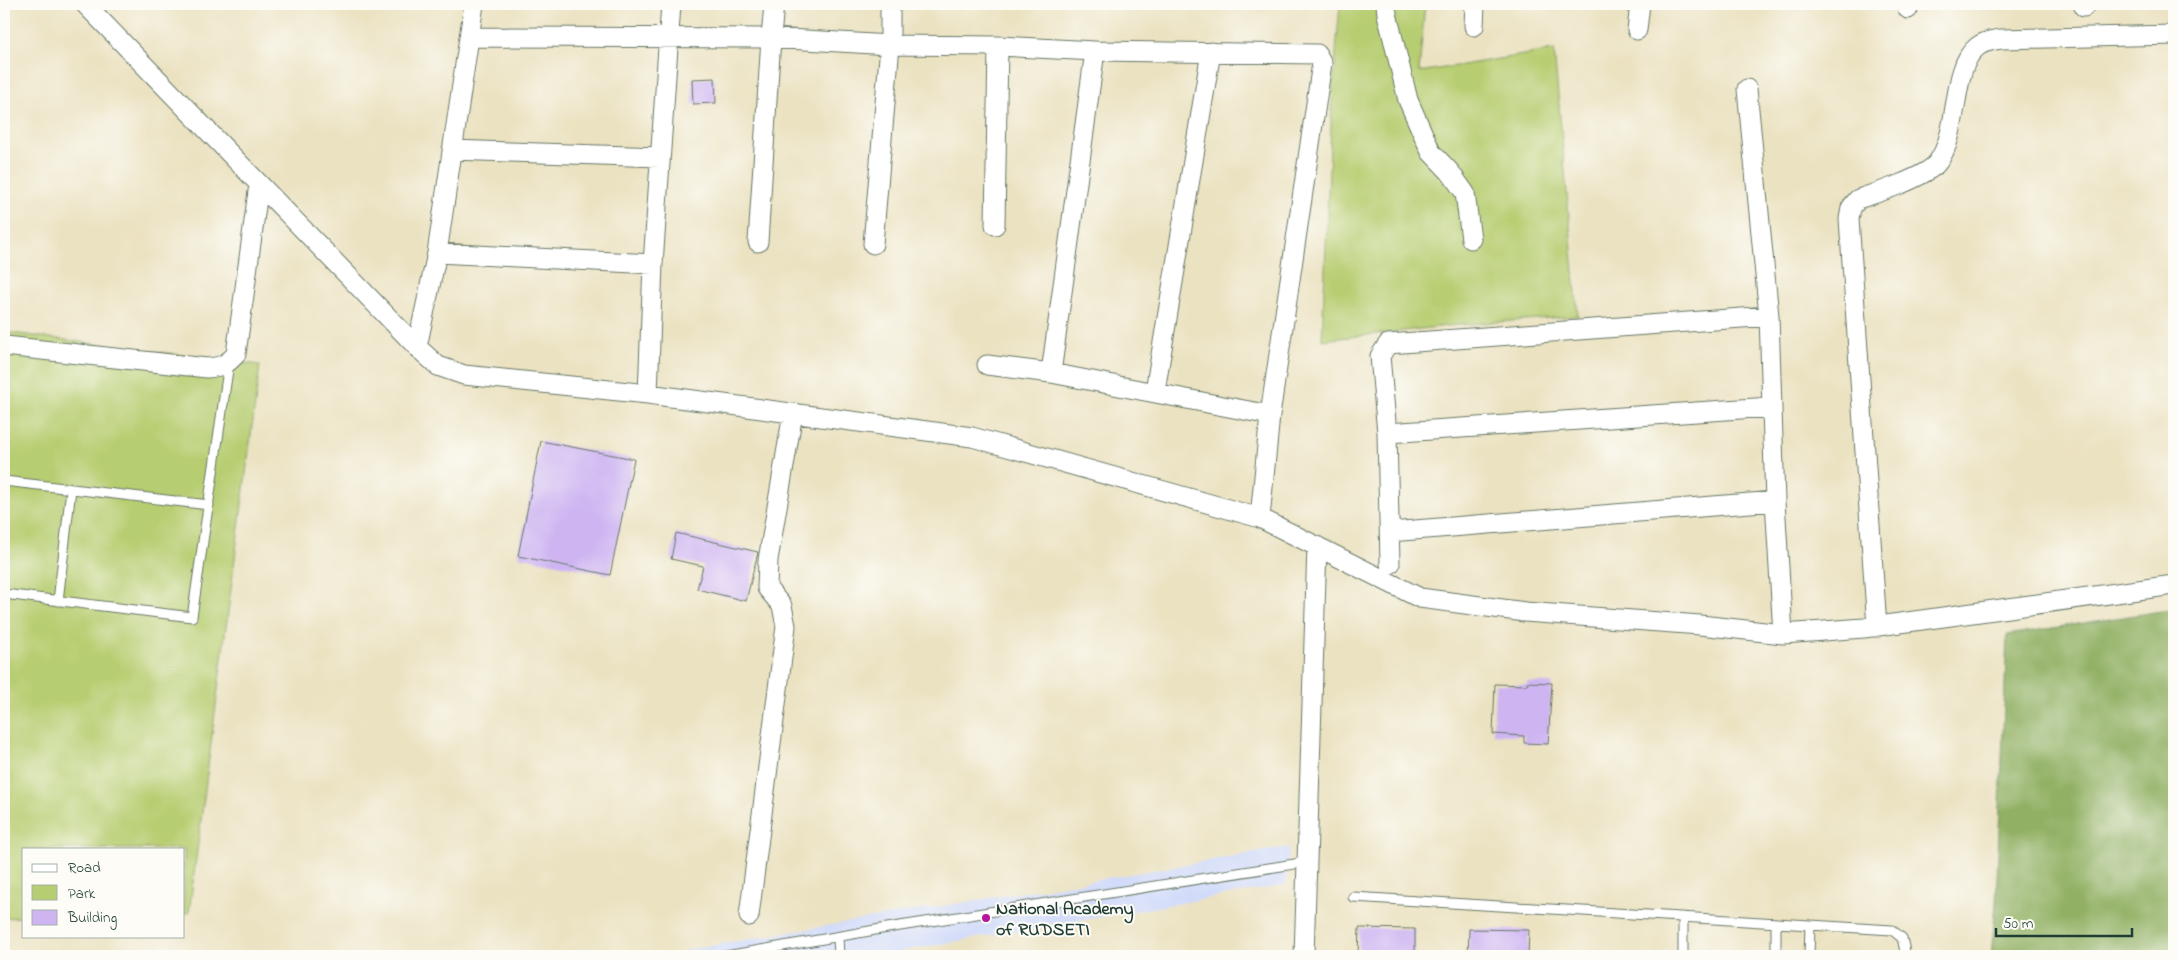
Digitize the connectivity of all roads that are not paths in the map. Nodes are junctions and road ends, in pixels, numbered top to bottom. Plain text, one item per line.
1 (85, 4) edge
2 (474, 4) edge
3 (671, 4) edge
4 (774, 4) edge
5 (890, 4) edge
6 (1386, 4) edge
7 (1475, 4) edge
8 (1640, 4) edge
9 (1474, 26) dead end
10 (1637, 30) dead end
11 (2174, 35) edge
12 (470, 37) junction
13 (669, 38) junction
14 (771, 38) junction
15 (890, 45) junction
16 (998, 46) junction
17 (1095, 51) junction
18 (1211, 52) junction
19 (1747, 89) dead end
20 (452, 150) junction
21 (660, 157) junction
22 (259, 184) junction
23 (995, 225) dead end
24 (1471, 239) dead end
25 (758, 242) dead end
26 (873, 244) dead end
27 (437, 253) junction
28 (653, 264) junction
29 (1768, 316) junction
30 (5, 346) edge
31 (417, 347) junction
32 (229, 362) junction
33 (987, 365) dead end
34 (1051, 373) junction
35 (1155, 392) junction
36 (648, 394) junction
37 (1770, 407) junction
38 (793, 413) junction
39 (1270, 415) junction
40 (1387, 433) junction
41 (4, 481) edge
42 (71, 489) junction
43 (1775, 501) junction
44 (208, 505) junction
45 (1260, 518) junction
46 (1390, 532) junction
47 (1317, 546) junction
48 (1390, 564) dead end
49 (2174, 585) edge
50 (4, 594) edge
51 (58, 600) junction
52 (1877, 627) junction
53 (1783, 634) junction
54 (1307, 862) junction
55 (1353, 897) dead end
56 (749, 916) dead end
57 (1683, 917) junction
58 (1776, 923) junction
59 (1810, 925) junction
60 (838, 937) junction
61 (726, 956) edge
62 (839, 956) edge
63 (1304, 956) edge
64 (1683, 956) edge
65 (1776, 956) edge
66 (1809, 956) edge
67 (1906, 956) edge

1 - 22 street
2 - 12 street
3 - 13 street
4 - 14 street
5 - 15 street
6 - 24 street
7 - 9 street
8 - 10 street
11 - 52 street
12 - 13 street
12 - 20 street
13 - 14 street
13 - 21 street
14 - 15 street
14 - 25 street
15 - 16 street
15 - 26 street
16 - 17 street
16 - 23 street
17 - 18 street
17 - 34 street
18 - 35 street
18 - 39 street
19 - 29 street
20 - 21 street
20 - 27 street
21 - 28 street
22 - 31 street
22 - 32 street
27 - 28 street
27 - 31 street
28 - 36 street
29 - 37 street
29 - 40 street
30 - 32 street
31 - 36 street
32 - 44 lane
33 - 34 street
34 - 35 street
35 - 39 street
36 - 38 street
37 - 40 street
37 - 43 street
38 - 45 street
38 - 56 street
39 - 45 street
40 - 46 street
41 - 42 lane
42 - 44 lane
42 - 51 lane
43 - 46 street
43 - 53 street
44 - 51 lane
45 - 47 street
46 - 48 street
47 - 53 street
47 - 54 street
49 - 52 street
50 - 51 lane
52 - 53 street
54 - 60 lane
54 - 63 street
55 - 57 lane
57 - 58 lane
57 - 64 lane
58 - 59 lane
58 - 65 lane
59 - 66 lane
59 - 67 lane
60 - 61 lane
60 - 62 lane

